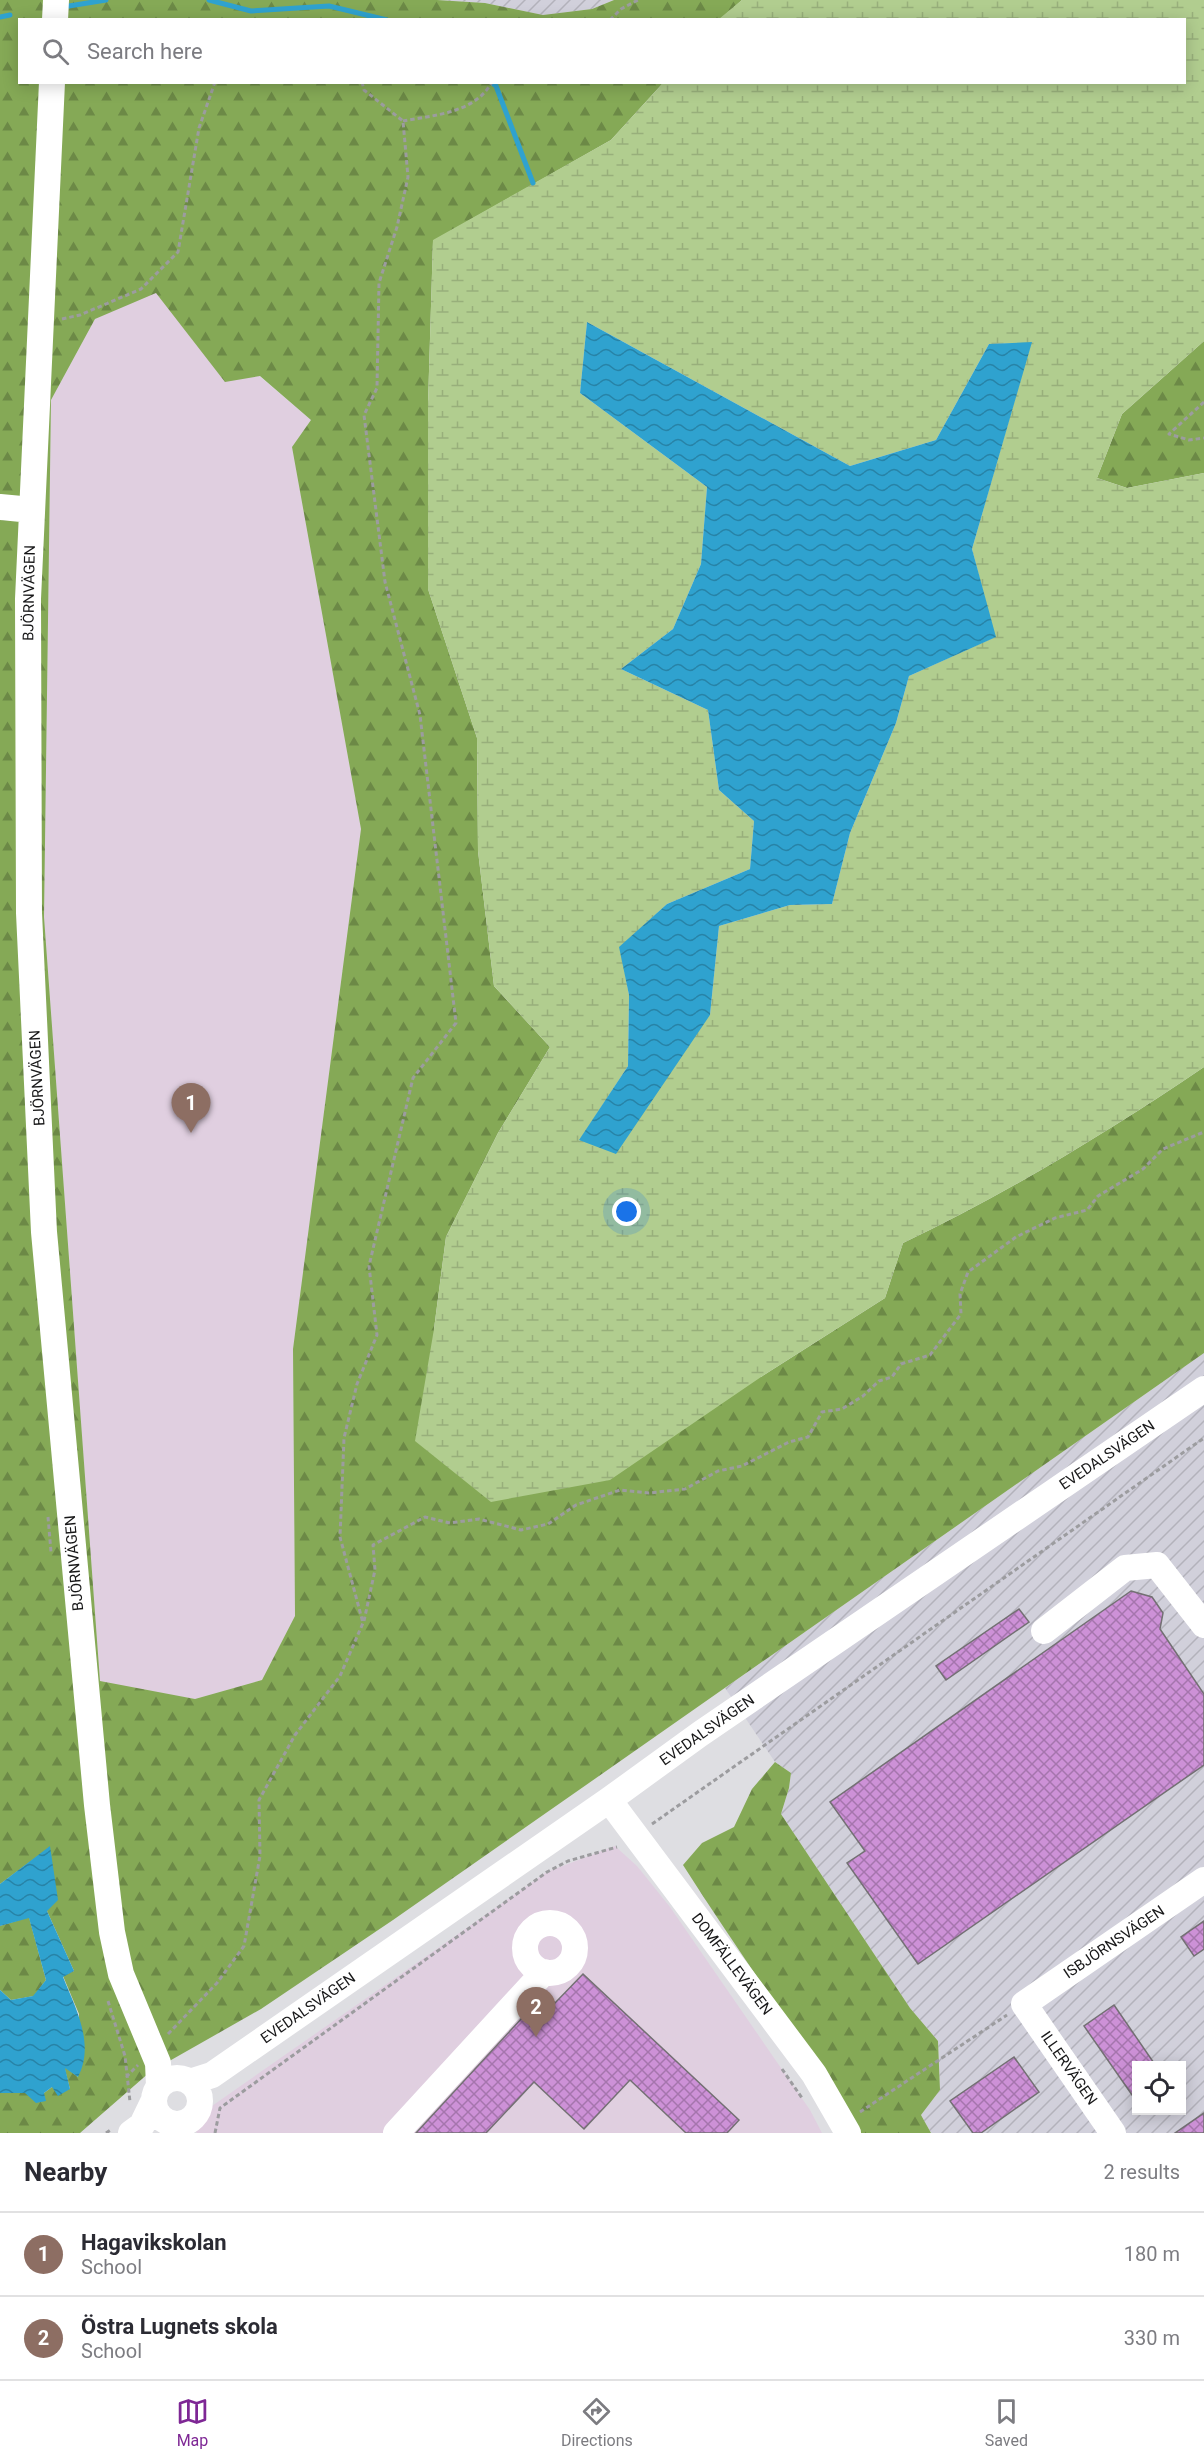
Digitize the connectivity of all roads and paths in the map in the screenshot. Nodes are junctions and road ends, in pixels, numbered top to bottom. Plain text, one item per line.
1 (56, 0) edge
2 (638, 0) edge
3 (55, 18) edge
4 (612, 18) edge
5 (52, 84) edge
6 (214, 84) edge
7 (362, 84) edge
8 (491, 84) edge
9 (403, 121) junction
10 (41, 319) junction
11 (1204, 402) edge
12 (1204, 438) edge
13 (0, 507) edge
14 (32, 510) junction
15 (1204, 1132) edge
16 (1204, 1389) edge
17 (1204, 1438) edge
18 (363, 1623) junction
19 (1204, 1625) edge
20 (1044, 1631) dead end
21 (609, 1800) junction
22 (626, 1841) junction
23 (1204, 1880) edge
24 (544, 1972) dead end
25 (1024, 2004) junction
26 (172, 2102) edge
27 (846, 2128) edge
28 (396, 2133) edge
29 (1113, 2133) edge

1 - 3 street
2 - 4 path
5 - 10 street, BJÖRNVÄGEN
6 - 10 path
7 - 9 path
8 - 9 path
9 - 18 path
10 - 14 street, BJÖRNVÄGEN
11 - 12 path
13 - 14 street
14 - 26 street, BJÖRNVÄGEN
15 - 18 path
16 - 21 street, EVEDALSVÄGEN
17 - 22 path
18 - 26 path
19 - 20 street
21 - 22 street, DOMFÄLLEVÄGEN
21 - 26 street, EVEDALSVÄGEN
22 - 27 street, DOMFÄLLEVÄGEN
23 - 25 street, ISBJÖRNSVÄGEN
24 - 28 street
25 - 27 path
25 - 29 street, ILLERVÄGEN
26 - 26 path

